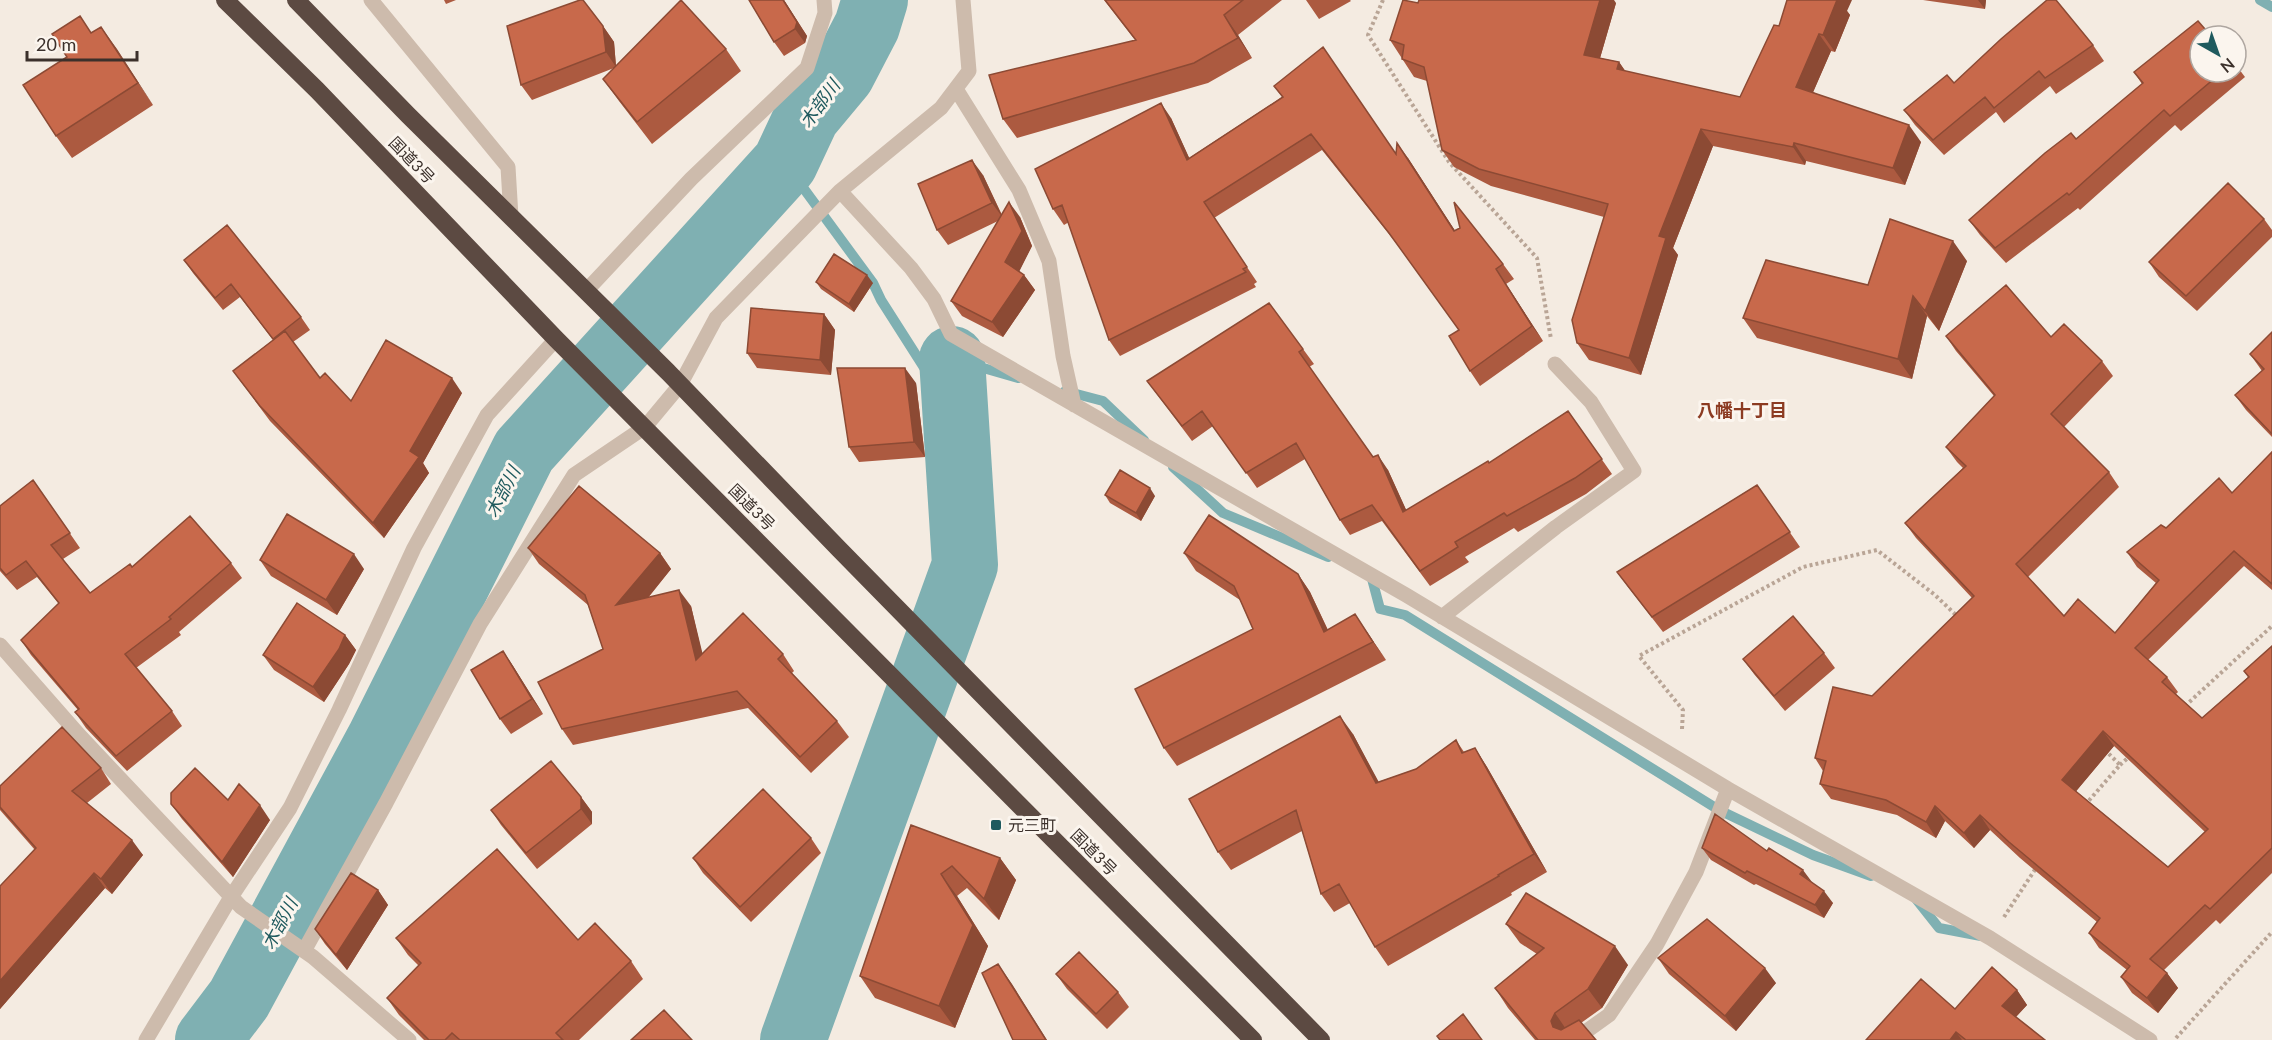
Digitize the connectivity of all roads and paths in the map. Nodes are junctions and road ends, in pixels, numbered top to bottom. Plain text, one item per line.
1 (225, 0) edge
2 (296, 0) edge
3 (371, 0) edge
4 (824, 0) edge
5 (963, 0) edge
6 (1383, 0) edge
7 (956, 89) junction
8 (840, 191) junction
9 (511, 217) junction
10 (586, 291) junction
11 (556, 339) junction
12 (1555, 364) joint
13 (674, 379) junction
14 (1074, 405) junction
15 (645, 427) junction
16 (1442, 617) junction
17 (1959, 618) edge
18 (2272, 626) edge
19 (0, 645) edge
20 (2179, 711) edge
21 (2099, 745) edge
22 (2137, 750) edge
23 (1680, 760) junction
24 (2120, 765) junction
25 (1728, 789) junction
26 (2083, 808) edge
27 (2040, 862) edge
28 (236, 902) junction
29 (2272, 932) edge
30 (1990, 938) junction
31 (308, 954) junction
32 (146, 1040) edge
33 (409, 1040) edge
34 (1253, 1040) edge
35 (1321, 1040) edge
36 (1574, 1040) edge
37 (2151, 1040) edge
38 (2175, 1040) edge

1 - 11 highway, 国道3号
2 - 9 highway, 国道3号
3 - 9 street
4 - 10 street
5 - 7 street
6 - 12 path
7 - 8 street
7 - 14 street
8 - 13 street
8 - 14 street
9 - 10 highway, 国道3号
10 - 13 highway, 国道3号
11 - 15 highway, 国道3号
11 - 28 street
12 - 16 street
13 - 15 street
13 - 35 highway, 国道3号
14 - 16 street
15 - 31 street
15 - 34 highway, 国道3号
16 - 23 street
17 - 23 path
18 - 20 path
19 - 28 street
21 - 24 path
22 - 24 path
23 - 25 street
24 - 26 path
25 - 30 street
25 - 36 street
27 - 30 path
28 - 31 street
28 - 32 street
29 - 38 path
30 - 37 street
31 - 33 street

